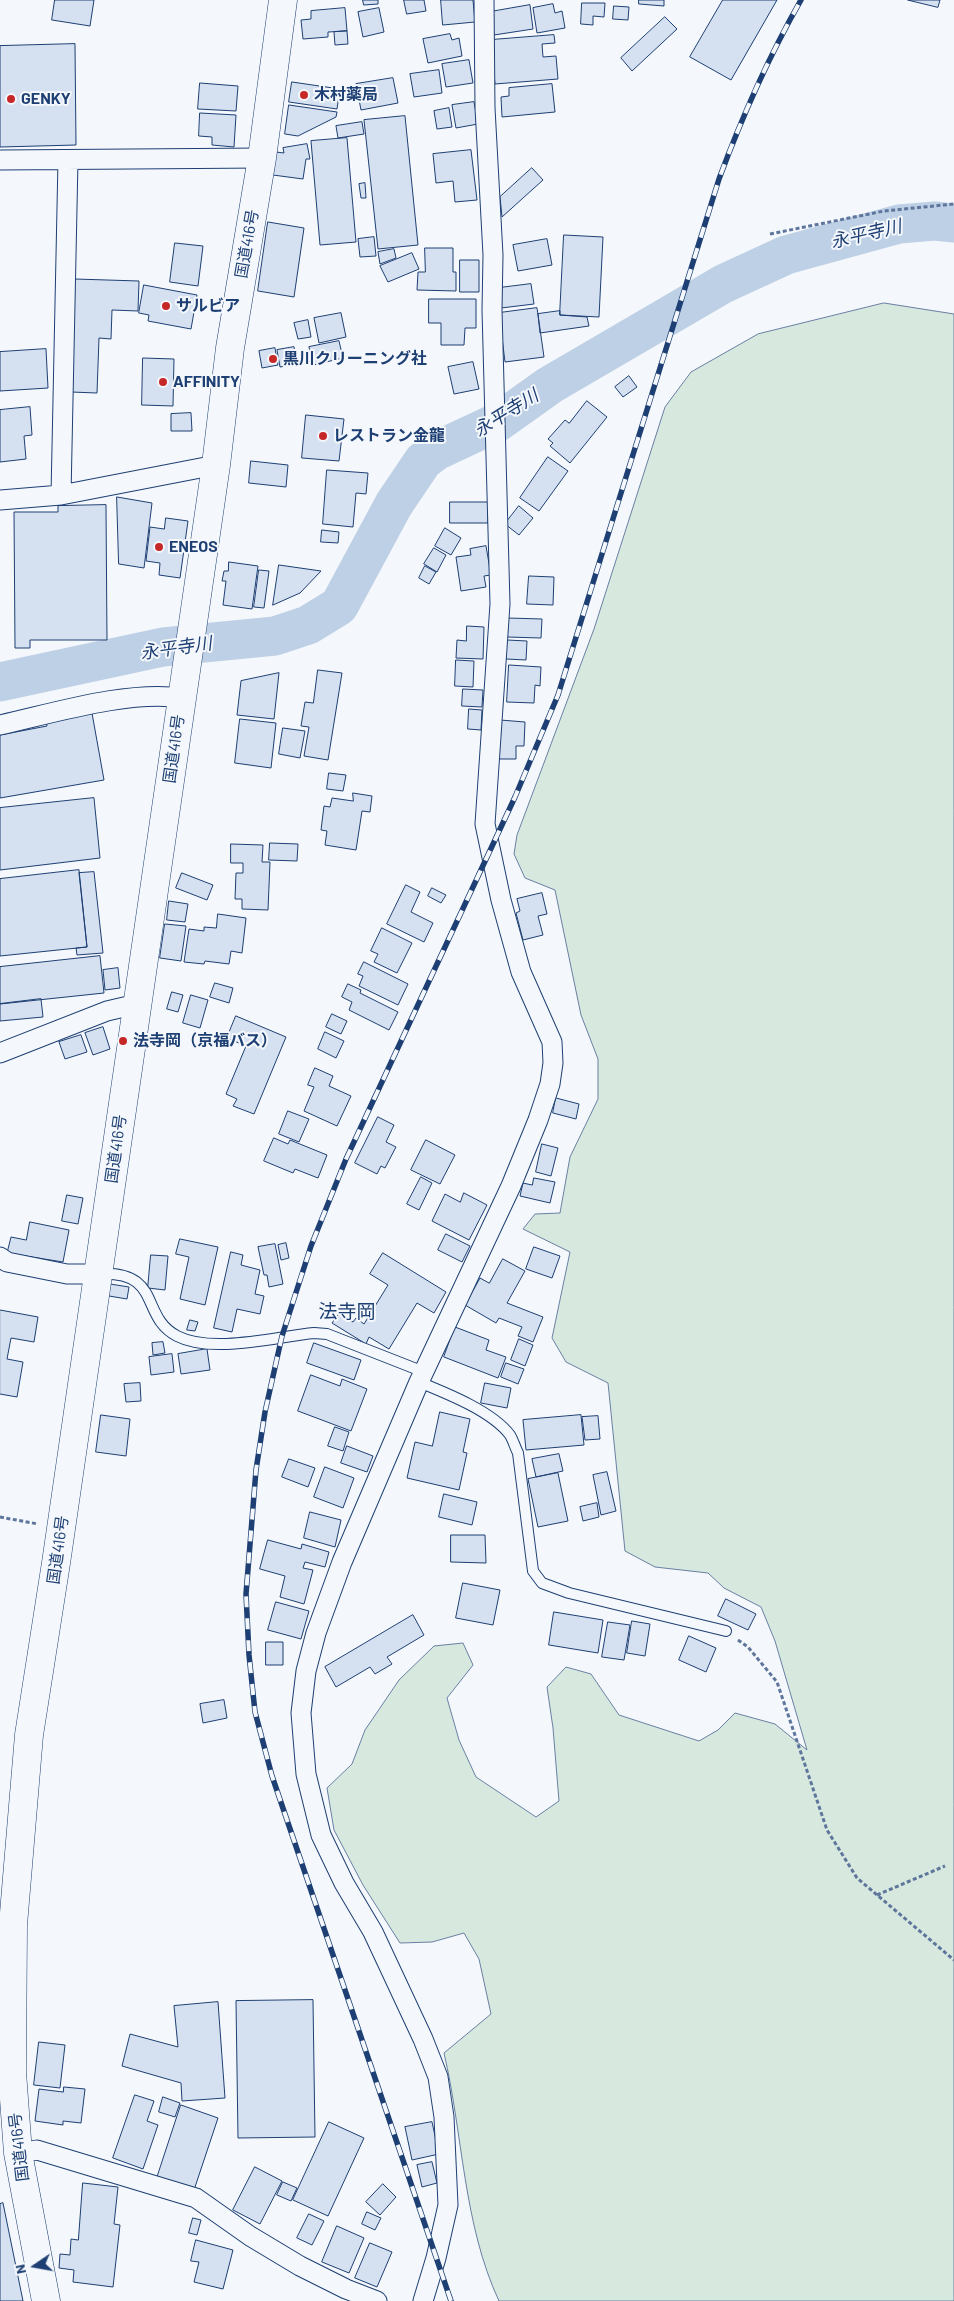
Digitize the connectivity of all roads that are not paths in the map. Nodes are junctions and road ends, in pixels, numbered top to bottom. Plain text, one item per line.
1 (282, 0) edge
2 (484, 0) edge
3 (262, 158) junction
4 (0, 160) edge
5 (68, 160) junction
6 (216, 465) junction
7 (61, 495) junction
8 (0, 500) edge
9 (183, 688) junction
10 (0, 725) edge
11 (138, 1004) junction
12 (0, 1053) edge
13 (0, 1257) edge
14 (98, 1274) junction
15 (421, 1377) junction
16 (726, 1631) road end
17 (6, 2072) edge
18 (18, 2153) junction
19 (46, 2301) edge
20 (378, 2301) edge
21 (423, 2301) edge

1 - 3 highway, 国道416号
2 - 15 street
3 - 5 street
3 - 6 highway, 国道416号
4 - 5 street
5 - 7 street
6 - 7 street
6 - 9 highway, 国道416号
7 - 8 street
9 - 10 street
9 - 11 highway, 国道416号
11 - 12 street
11 - 14 highway, 国道416号
13 - 14 street
14 - 15 lane
14 - 17 highway, 国道416号
15 - 16 lane
15 - 21 street
17 - 18 highway, 国道416号
18 - 19 highway, 国道416号
18 - 20 street

